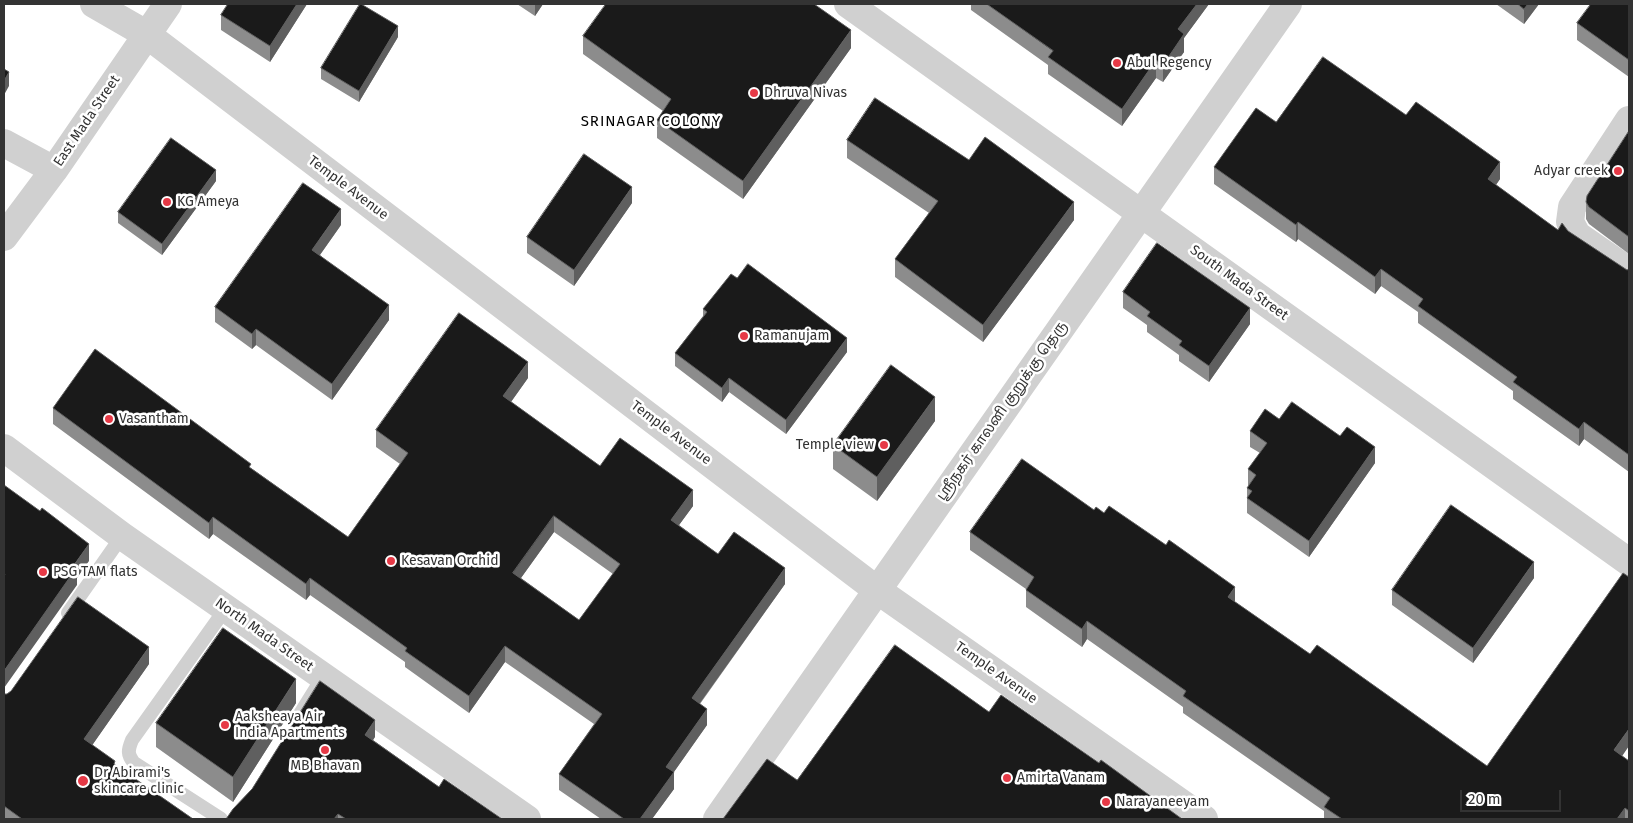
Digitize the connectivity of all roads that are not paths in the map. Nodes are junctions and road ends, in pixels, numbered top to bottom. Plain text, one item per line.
1 (94, 4) edge
2 (168, 4) edge
3 (848, 4) edge
4 (1288, 4) edge
5 (146, 34) junction
6 (1629, 120) edge
7 (4, 143) edge
8 (54, 170) junction
9 (1141, 213) junction
10 (4, 237) edge
11 (1629, 271) edge
12 (4, 448) edge
13 (122, 536) junction
14 (1629, 562) edge
15 (877, 590) junction
16 (226, 608) junction
17 (60, 623) edge
18 (323, 677) junction
19 (294, 723) edge
20 (221, 819) edge
21 (527, 819) edge
22 (716, 819) edge
23 (1204, 819) edge

1 - 5 street, Temple Avenue
2 - 5 street, East Mada Street
3 - 9 street, South Mada Street
4 - 9 street, ஸ்ரீநகர் காலனி குறுக்கு தெரு
5 - 8 street, East Mada Street
5 - 15 street, Temple Avenue
6 - 11 street
7 - 8 street
8 - 10 street, East Mada Street
9 - 14 street, South Mada Street
9 - 15 street, ஸ்ரீநகர் காலனி குறுக்கு தெரு
12 - 13 street, North Mada Street
13 - 16 street, North Mada Street
13 - 17 lane
15 - 22 street, ஸ்ரீநகர் காலனி குறுக்கு தெரு
15 - 23 street, Temple Avenue
16 - 18 street, North Mada Street
16 - 20 lane
18 - 19 lane
18 - 21 street, North Mada Street

